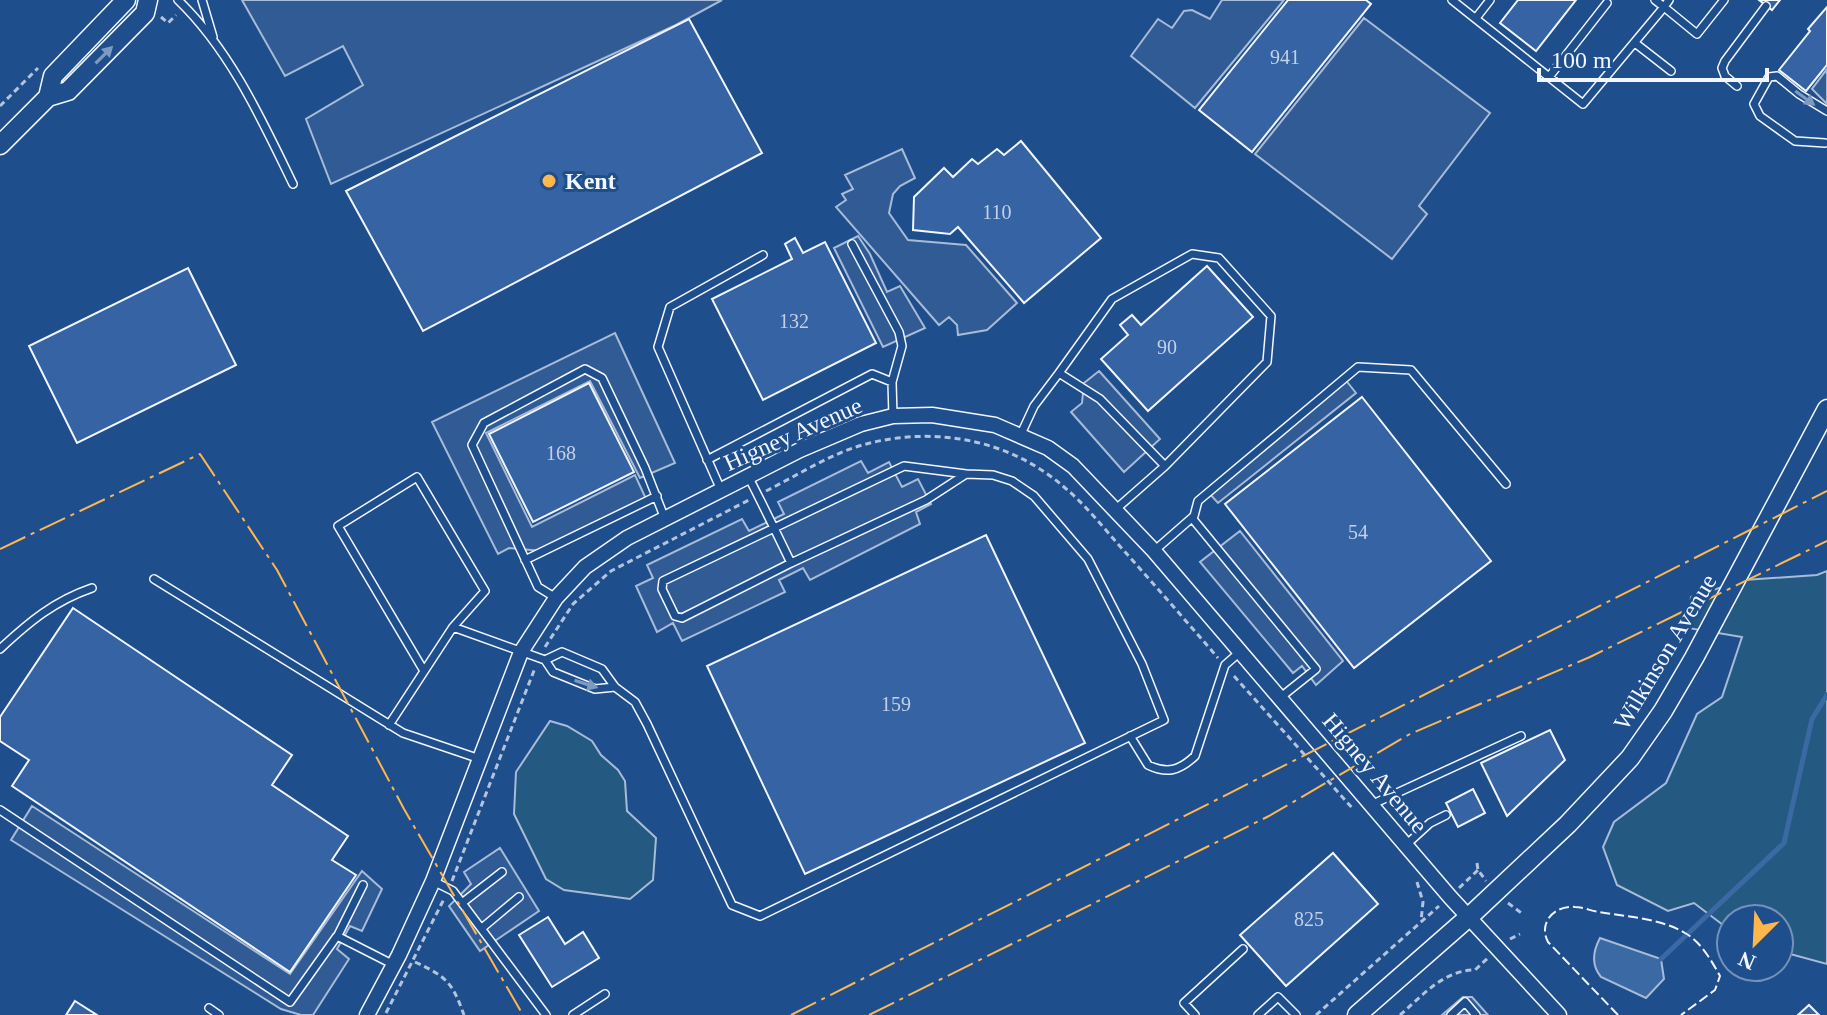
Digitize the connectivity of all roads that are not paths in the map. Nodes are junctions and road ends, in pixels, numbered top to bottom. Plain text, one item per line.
1 (126, 0) edge
2 (148, 0) edge
3 (178, 0) edge
4 (202, 0) edge
5 (1452, 0) edge
6 (1490, 0) edge
7 (1655, 0) edge
8 (1724, 0) edge
9 (1607, 3) dead end
10 (1666, 3) edge
11 (1766, 6) dead end
12 (1476, 18) junction
13 (215, 43) junction
14 (1635, 43) junction
15 (1671, 71) dead end
16 (1549, 77) junction
17 (1737, 86) dead end
18 (48, 97) junction
19 (1827, 111) edge
20 (1825, 143) edge
21 (0, 145) edge
22 (293, 184) dead end
23 (852, 244) dead end
24 (763, 255) dead end
25 (1059, 373) junction
26 (892, 382) junction
27 (1827, 409) edge
28 (893, 416) junction
29 (1021, 434) junction
30 (707, 460) junction
31 (1165, 466) junction
32 (966, 474) junction
33 (748, 476) junction
34 (1506, 484) dead end
35 (721, 490) junction
36 (657, 496) junction
37 (1115, 510) junction
38 (1192, 518) junction
39 (665, 519) junction
40 (773, 526) junction
41 (1154, 551) junction
42 (525, 560) junction
43 (791, 563) junction
44 (154, 579) dead end
45 (92, 588) dead end
46 (556, 598) junction
47 (453, 627) junction
48 (0, 649) edge
49 (1241, 651) junction
50 (521, 652) junction
51 (543, 658) junction
52 (424, 671) junction
53 (615, 687) junction
54 (1281, 697) junction
55 (389, 725) junction
56 (1130, 736) junction
57 (1521, 736) dead end
58 (480, 759) junction
59 (1373, 804) junction
60 (0, 810) edge
61 (1446, 815) dead end
62 (1407, 844) junction
63 (502, 872) dead end
64 (433, 881) junction
65 (363, 885) dead end
66 (519, 897) dead end
67 (462, 903) junction
68 (1470, 916) junction
69 (482, 928) junction
70 (337, 937) junction
71 (1243, 949) dead end
72 (394, 965) junction
73 (605, 994) dead end
74 (209, 1008) dead end
75 (219, 1015) edge
76 (367, 1015) edge
77 (546, 1015) edge
78 (573, 1015) edge
79 (1195, 1015) edge
80 (1258, 1015) edge
81 (1296, 1015) edge
82 (1357, 1015) edge
83 (1451, 1015) edge
84 (1476, 1015) edge
85 (1559, 1015) edge

1 - 18 street
18 -> 2 street
3 - 13 lane
4 - 13 lane
5 - 12 lane
6 - 12 lane
7 - 10 lane
8 - 10 lane
9 - 16 lane
10 - 14 lane
11 - 17 lane
12 - 16 lane
13 - 22 lane
14 - 15 lane
14 - 16 lane
18 - 21 street
20 -> 19 lane
23 - 26 lane
24 - 30 lane
25 - 29 lane
25 - 31 lane
25 - 31 lane
26 - 28 lane
26 - 30 lane
27 - 68 street, Wilkinson Avenue
28 - 29 street, Higney Avenue
28 - 33 street, Higney Avenue
29 - 37 street, Higney Avenue
30 - 35 lane
31 - 37 lane
32 - 40 lane
32 - 43 lane
32 - 56 lane
33 - 35 street, Higney Avenue
33 - 40 lane
34 - 38 lane
35 - 39 street, Higney Avenue
36 - 39 lane
36 - 42 lane
36 - 42 lane
37 - 41 street, Higney Avenue
38 - 41 lane
38 - 54 lane
39 - 46 street, Higney Avenue
40 - 43 lane
40 - 43 lane
41 - 49 street, Higney Avenue
42 - 46 lane
44 - 55 lane
45 - 48 lane
46 - 50 street, Higney Avenue
47 - 50 lane
47 - 52 lane
47 - 52 lane
49 - 54 street, Higney Avenue
49 - 56 lane
50 - 51 lane
50 - 58 street, Higney Avenue
51 -> 53 lane
51 - 53 lane
52 - 55 lane
53 - 56 lane
54 - 59 street, Higney Avenue
55 - 58 lane
57 - 59 lane
58 - 64 street, Higney Avenue
59 - 62 street, Higney Avenue
60 - 70 lane
61 - 62 lane
62 - 68 street, Higney Avenue
63 - 67 lane
64 - 67 lane
64 - 72 street, Higney Avenue
65 - 70 lane
66 - 69 lane
67 - 69 lane
68 - 82 street, Wilkinson Avenue
68 - 85 street, Higney Avenue
69 - 77 lane
70 - 72 lane
71 - 79 lane
72 - 76 street, Higney Avenue
73 - 78 lane
74 - 75 lane
80 - 81 lane
83 - 84 lane

